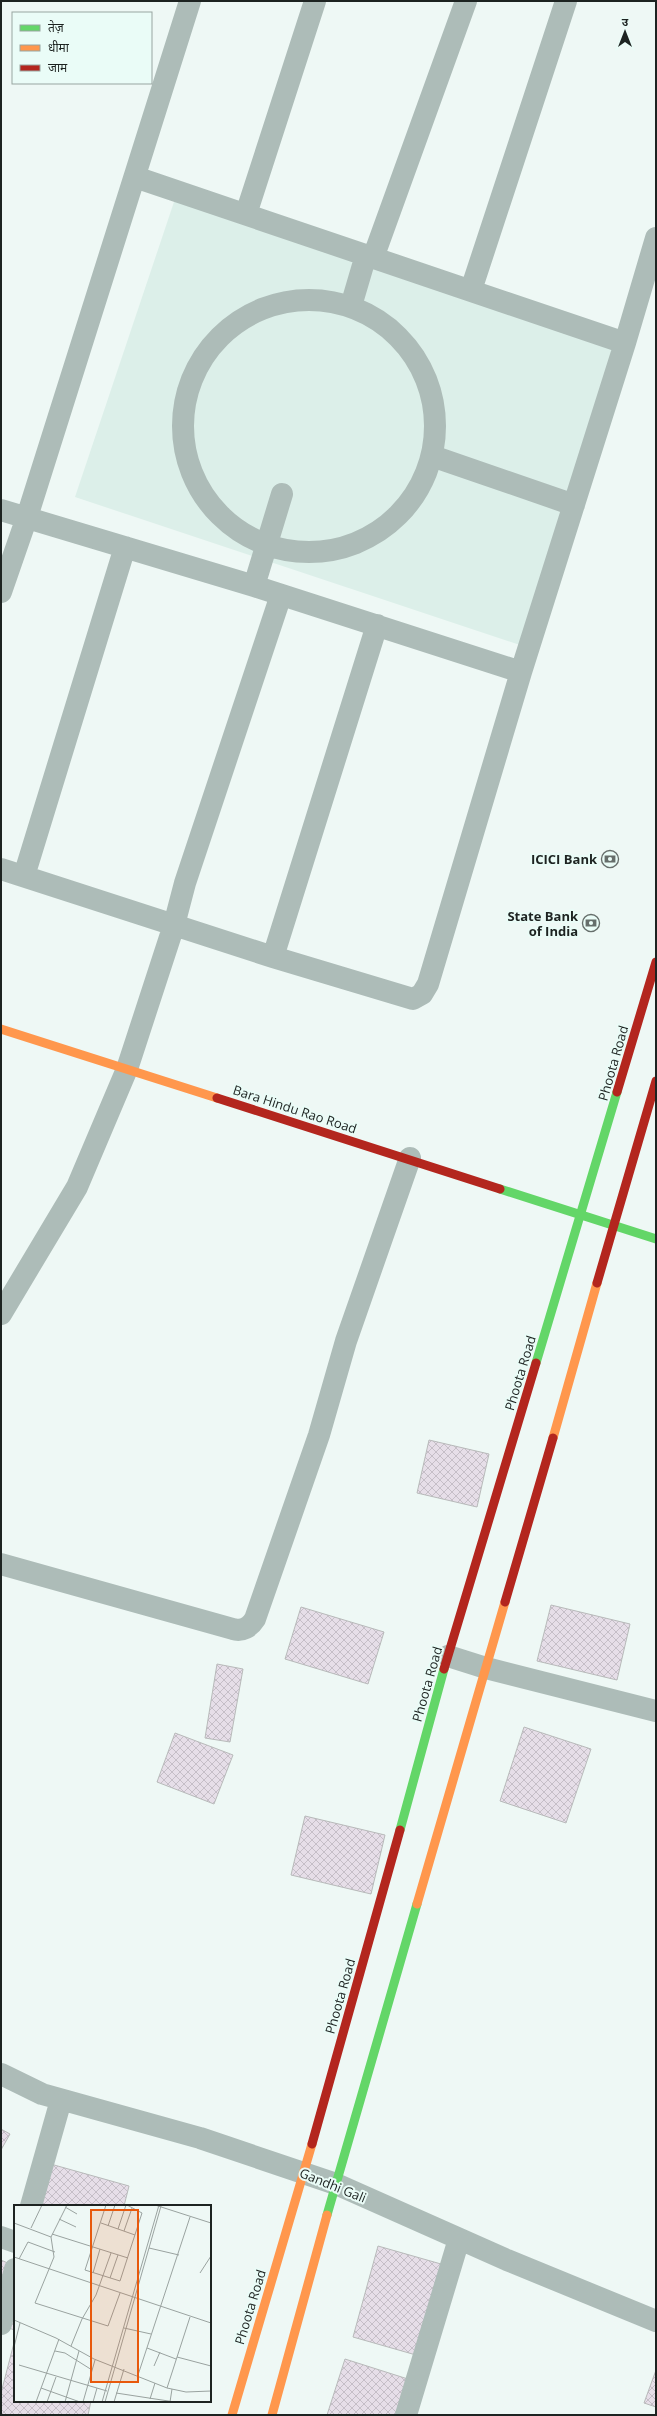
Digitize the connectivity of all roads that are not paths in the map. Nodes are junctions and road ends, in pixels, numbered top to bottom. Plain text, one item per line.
1 (190, 1) edge
2 (315, 1) edge
3 (466, 1) edge
4 (566, 1) edge
5 (135, 177) junction
6 (246, 214) junction
7 (656, 238) edge
8 (370, 257) junction
9 (471, 290) junction
10 (351, 306) junction
11 (625, 343) junction
12 (432, 456) junction
13 (282, 494) dead end
14 (574, 505) junction
15 (1, 510) edge
16 (27, 517) junction
17 (267, 544) junction
18 (125, 547) junction
19 (254, 586) junction
20 (1, 592) edge
21 (281, 595) junction
22 (377, 625) junction
23 (521, 672) junction
24 (1, 869) edge
25 (24, 876) junction
26 (174, 925) junction
27 (273, 957) junction
28 (656, 962) edge
29 (1, 1029) edge
30 (127, 1069) junction
31 (656, 1081) edge
32 (410, 1158) junction
33 (582, 1215) junction
34 (614, 1224) junction
35 (656, 1239) edge
36 (1, 1314) edge
37 (1, 1564) edge
38 (448, 1656) junction
39 (486, 1668) junction
40 (656, 1711) edge
41 (1, 2074) edge
42 (61, 2100) junction
43 (304, 2173) junction
44 (336, 2184) junction
45 (31, 2205) edge
46 (1, 2237) edge
47 (460, 2239) junction
48 (14, 2242) edge
49 (14, 2273) edge
50 (656, 2321) edge
51 (1, 2324) edge
52 (232, 2415) edge
53 (272, 2415) edge
54 (406, 2415) edge

1 - 5 street
2 - 6 street
3 - 8 street
4 - 9 street
5 - 6 street
5 - 16 street
6 - 8 street
7 - 11 street
8 - 9 street
8 - 10 street
9 - 11 street
10 - 12 street
10 - 17 street
11 - 14 street
12 - 14 street
12 - 17 street
13 - 17 street
14 - 23 street
15 - 16 street
16 - 18 street
16 - 20 street
17 - 19 street
18 - 19 street
18 - 25 street
19 - 21 street
21 - 22 street
21 - 26 street
22 - 23 street
22 - 27 street
23 - 27 street
24 - 25 street
25 - 26 street
26 - 27 street
26 - 30 street
28 - 33 street, Phoota Road
29 - 30 street, Bara Hindu Rao Road
30 - 32 street, Bara Hindu Rao Road
30 - 36 street
31 - 34 street
32 - 33 street, Bara Hindu Rao Road
32 - 37 street
33 - 34 street, Bara Hindu Rao Road
33 - 38 street, Phoota Road
34 - 35 street, Bara Hindu Rao Road
34 - 39 street
38 - 39 street
38 - 43 street, Phoota Road
39 - 40 street
39 - 44 street
41 - 42 street, Gandhi Gali
42 - 43 street, Gandhi Gali
42 - 45 street
43 - 44 street, Gandhi Gali
43 - 52 street, Phoota Road
44 - 47 street, Gandhi Gali
44 - 53 street
46 - 48 street
47 - 50 street, Gandhi Gali
47 - 54 street
49 - 51 street

